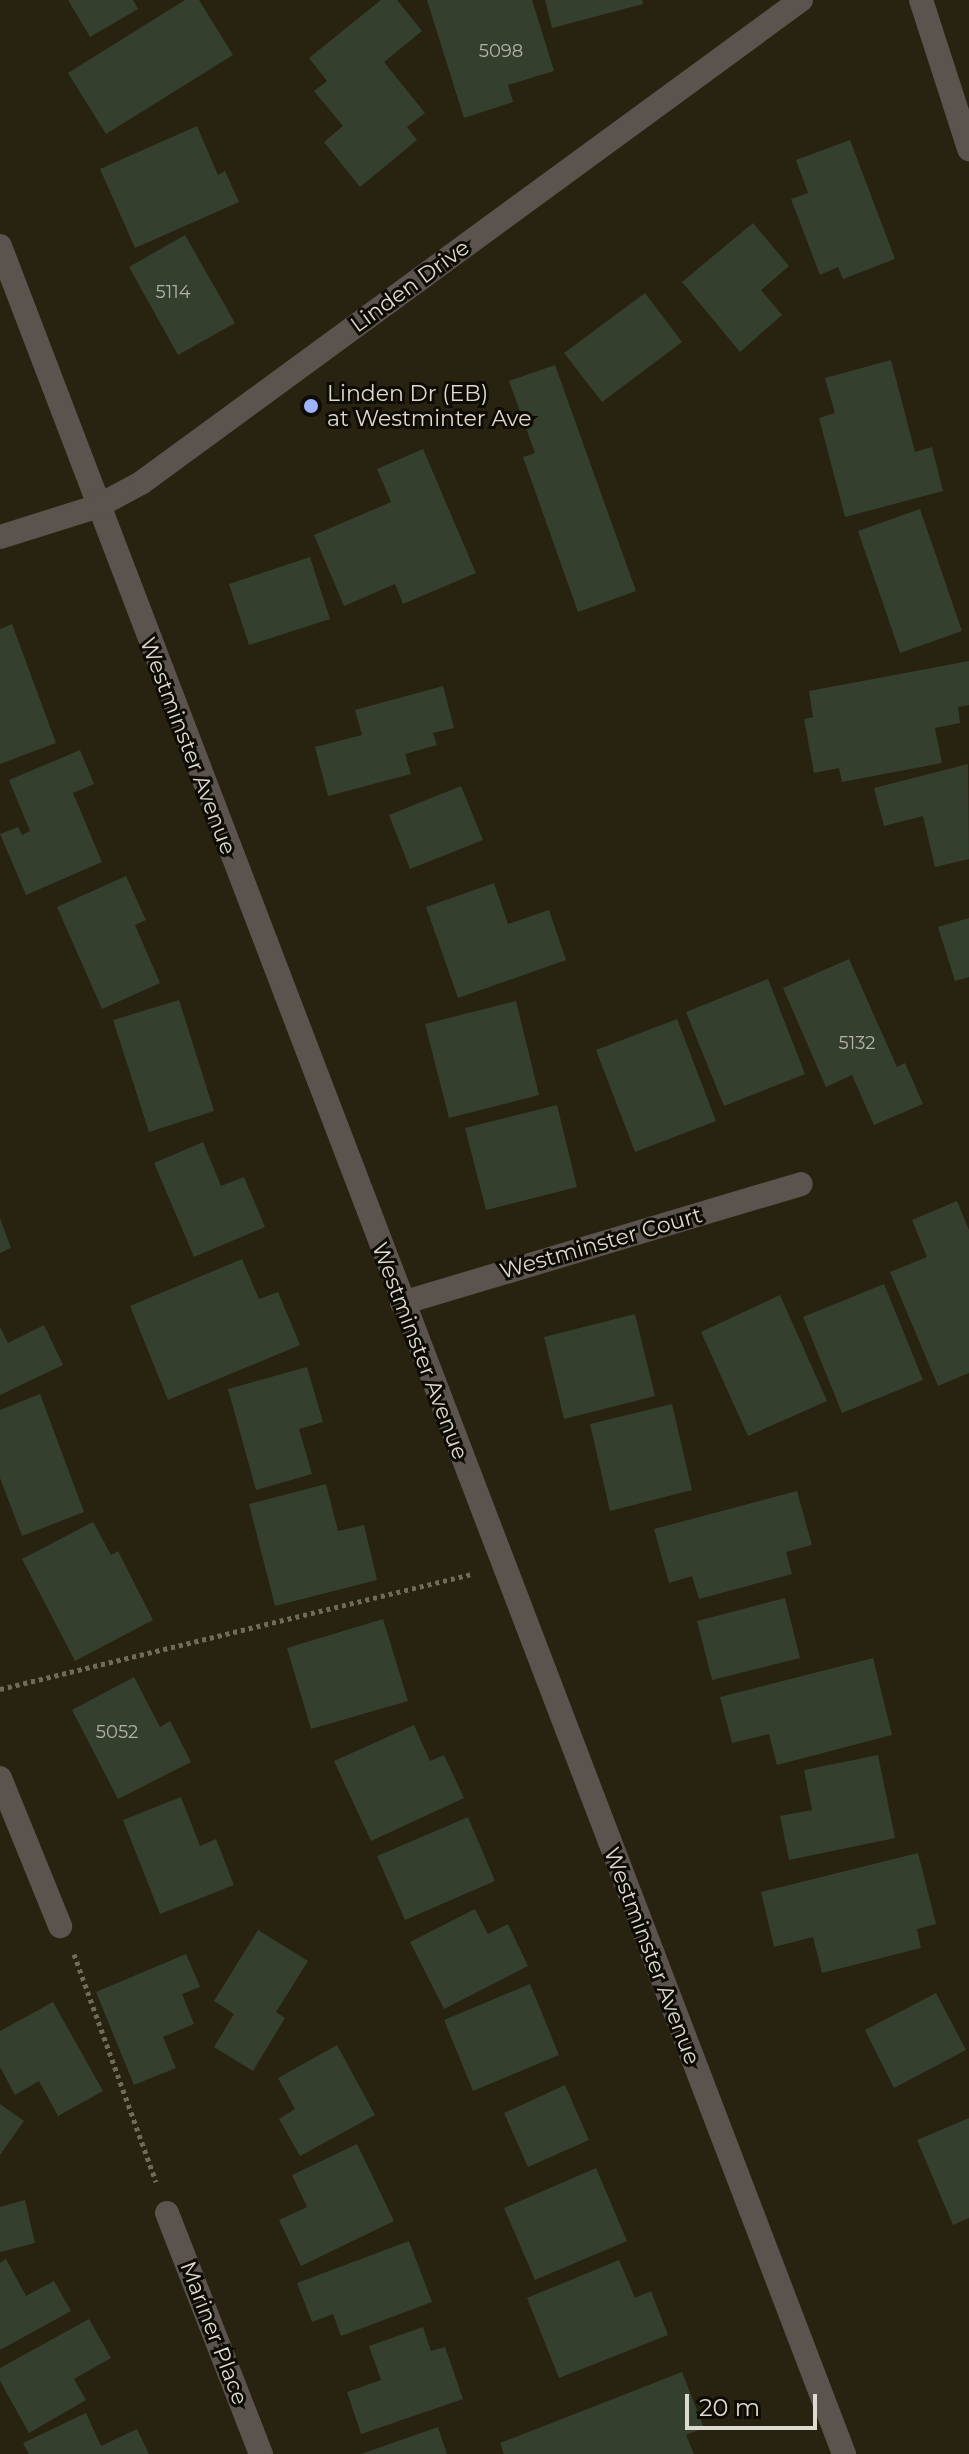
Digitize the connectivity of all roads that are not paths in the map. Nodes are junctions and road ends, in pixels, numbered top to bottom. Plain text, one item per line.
1 (801, 0) edge
2 (921, 0) edge
3 (969, 149) edge
4 (0, 246) edge
5 (96, 507) junction
6 (0, 537) edge
7 (801, 1184) dead end
8 (402, 1303) junction
9 (0, 1778) edge
10 (60, 1926) road end
11 (167, 2213) road end
12 (261, 2454) edge
13 (844, 2454) edge

1 - 5 street, Linden Drive
2 - 3 street
4 - 5 street, Westminster Avenue
5 - 6 street, Linden Drive
5 - 8 street, Westminster Avenue
7 - 8 street, Westminster Court
8 - 13 street, Westminster Avenue
9 - 10 street
11 - 12 street, Mariner Place

